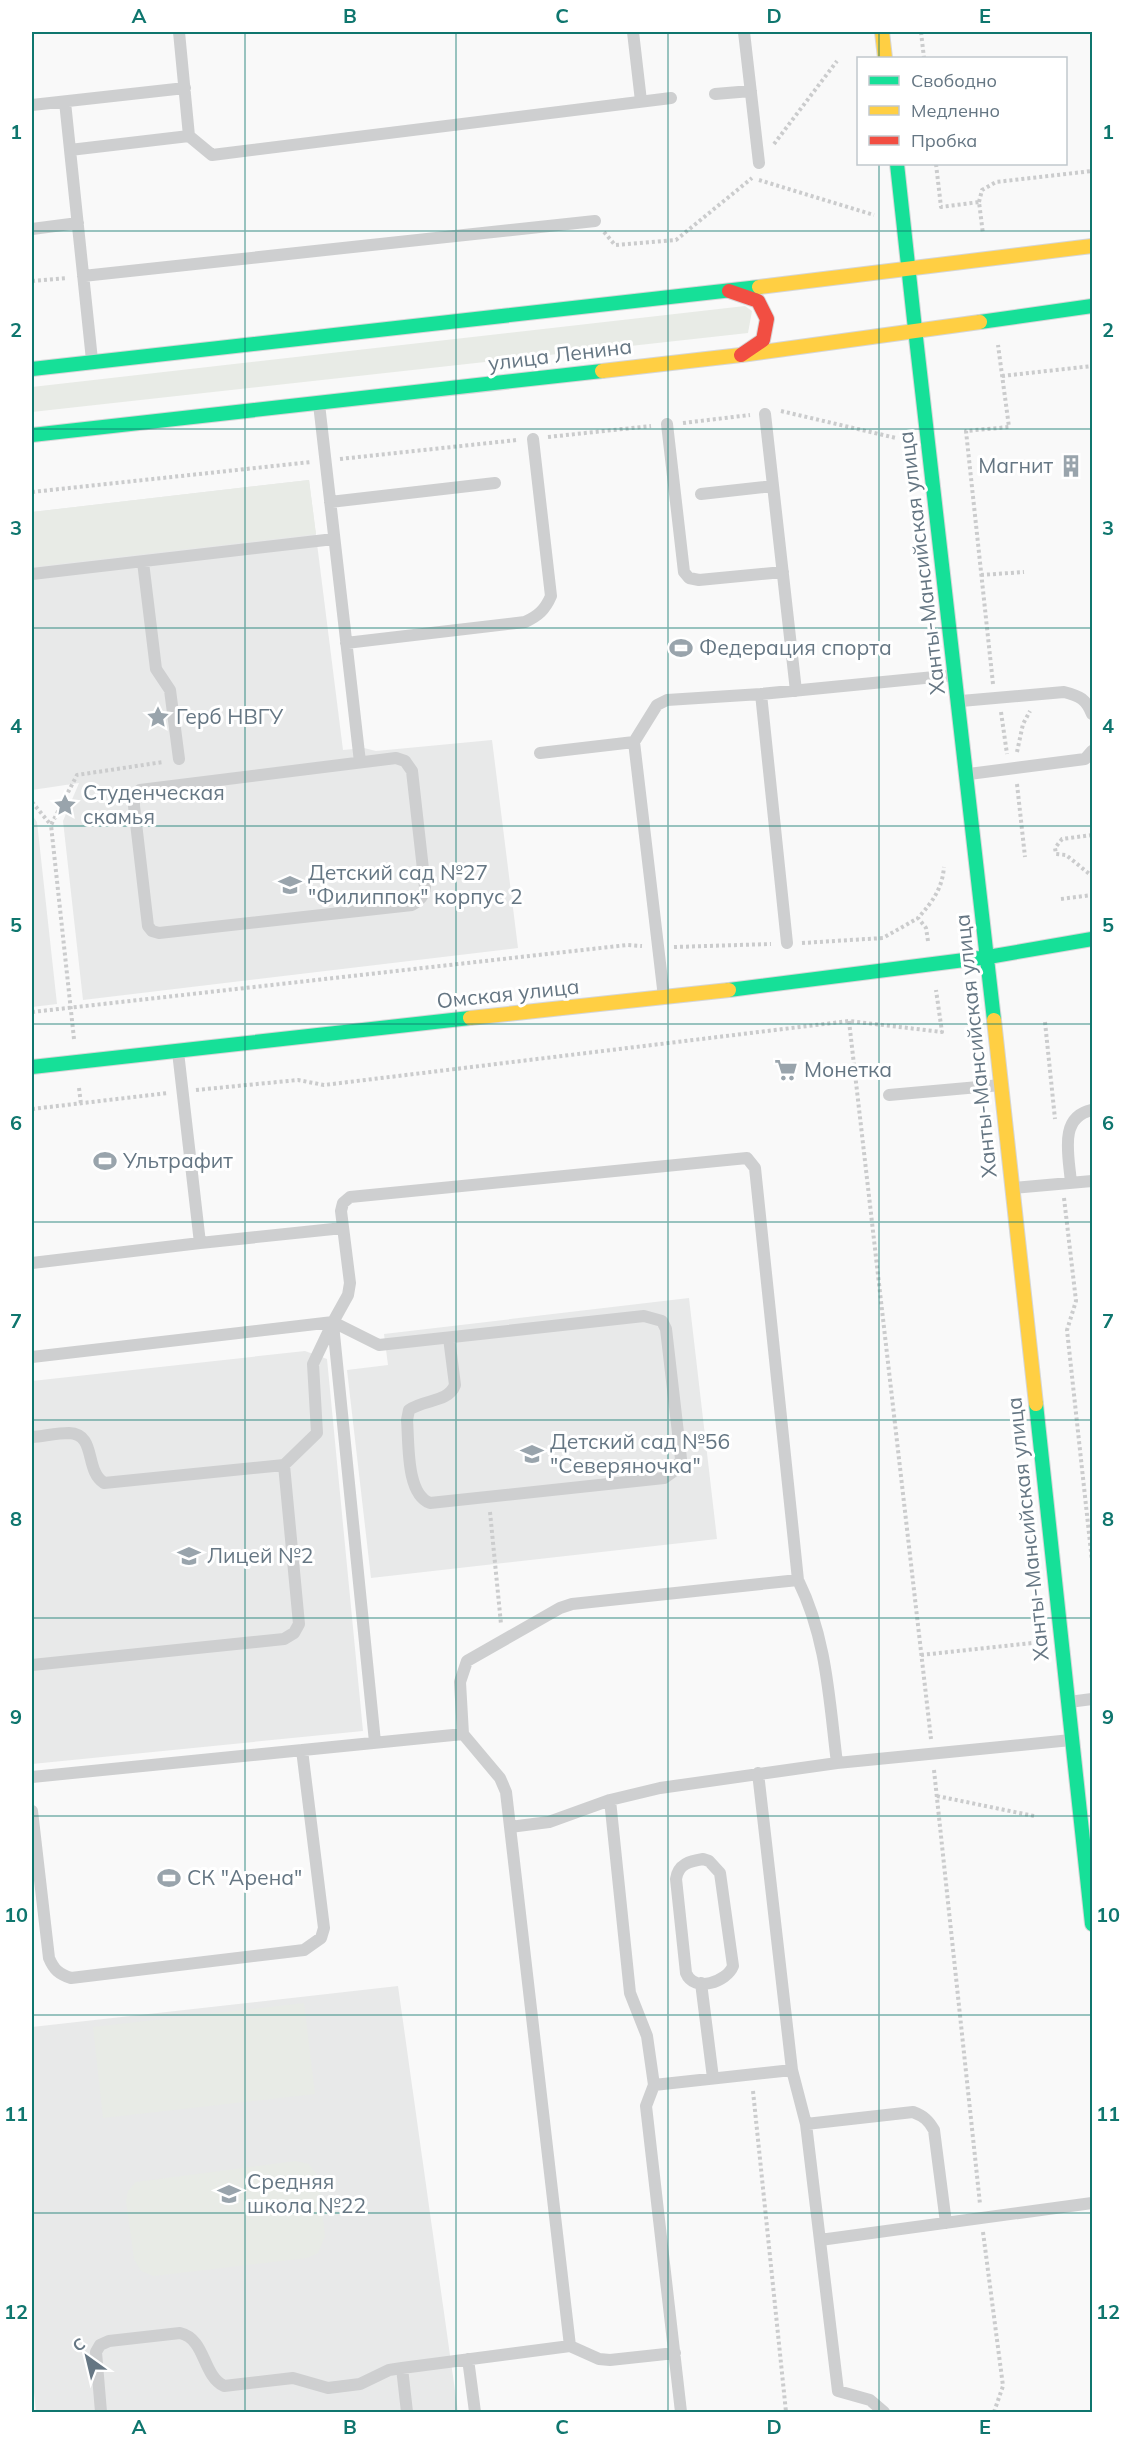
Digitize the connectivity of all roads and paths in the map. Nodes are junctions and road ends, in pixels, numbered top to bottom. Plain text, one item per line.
1 (179, 32) edge
2 (633, 32) edge
3 (744, 32) edge
4 (882, 32) edge
5 (921, 32) edge
6 (885, 57) edge
7 (924, 57) edge
8 (837, 61) dead end
9 (185, 88) junction
10 (751, 91) junction
11 (715, 94) dead end
12 (671, 98) dead end
13 (641, 101) junction
14 (65, 102) junction
15 (32, 105) edge
16 (189, 136) junction
17 (70, 150) junction
18 (759, 163) junction
19 (897, 165) edge
20 (936, 165) edge
21 (1092, 171) edge
22 (758, 180) dead end
23 (979, 202) junction
24 (874, 215) dead end
25 (595, 221) joint
26 (78, 223) junction
27 (32, 229) edge
28 (1092, 246) edge
29 (986, 260) junction
30 (908, 269) junction
31 (83, 276) junction
32 (32, 281) edge
33 (729, 291) junction
34 (1092, 306) edge
35 (994, 317) junction
36 (915, 329) junction
37 (741, 355) junction
38 (92, 362) junction
39 (1092, 366) edge
40 (32, 369) edge
41 (1002, 376) junction
42 (319, 404) junction
43 (765, 414) junction
44 (667, 424) junction
45 (32, 435) edge
46 (896, 438) dead end
47 (533, 439) junction
48 (325, 461) junction
49 (495, 483) dead end
50 (773, 486) junction
51 (32, 492) edge
52 (701, 494) dead end
53 (330, 502) junction
54 (334, 539) junction
55 (143, 562) junction
56 (783, 572) junction
57 (1024, 572) dead end
58 (32, 574) edge
59 (981, 575) junction
60 (346, 643) junction
61 (957, 675) junction
62 (796, 691) junction
63 (761, 694) junction
64 (1039, 694) junction
65 (997, 697) junction
66 (960, 701) junction
67 (1092, 714) edge
68 (634, 742) junction
69 (1092, 751) edge
70 (540, 753) dead end
71 (179, 759) joint
72 (360, 762) junction
73 (1014, 768) junction
74 (968, 774) junction
75 (32, 802) edge
76 (51, 825) junction
77 (1092, 835) edge
78 (1025, 856) dead end
79 (1092, 876) edge
80 (1092, 895) edge
81 (1061, 899) dead end
82 (918, 918) dead end
83 (1092, 939) edge
84 (787, 943) junction
85 (658, 947) junction
86 (988, 957) junction
87 (664, 998) junction
88 (70, 1007) junction
89 (32, 1012) edge
90 (849, 1021) junction
91 (1045, 1022) dead end
92 (942, 1032) dead end
93 (178, 1052) junction
94 (76, 1062) junction
95 (32, 1067) edge
96 (1002, 1085) junction
97 (184, 1092) junction
98 (889, 1095) dead end
99 (81, 1104) junction
100 (32, 1109) edge
101 (1092, 1110) edge
102 (1056, 1125) dead end
103 (1092, 1181) edge
104 (1067, 1183) junction
105 (1013, 1188) junction
106 (343, 1228) junction
107 (200, 1244) junction
108 (32, 1263) edge
109 (333, 1323) junction
110 (449, 1338) junction
111 (32, 1357) edge
112 (32, 1437) edge
113 (284, 1465) junction
114 (488, 1497) junction
115 (1092, 1562) edge
116 (798, 1580) junction
117 (502, 1640) junction
118 (1032, 1642) dead end
119 (921, 1655) junction
120 (32, 1665) edge
121 (1092, 1699) edge
122 (1068, 1702) junction
123 (463, 1734) junction
124 (1072, 1740) junction
125 (375, 1742) junction
126 (302, 1750) junction
127 (932, 1754) junction
128 (837, 1763) junction
129 (759, 1773) junction
130 (32, 1777) edge
131 (937, 1796) junction
132 (610, 1800) junction
133 (32, 1811) edge
134 (1034, 1816) dead end
135 (510, 1827) junction
136 (1088, 1849) edge
137 (1092, 1924) edge
138 (701, 1983) junction
139 (792, 2070) junction
140 (751, 2074) junction
141 (713, 2078) junction
142 (654, 2085) junction
143 (806, 2124) junction
144 (1092, 2203) edge
145 (981, 2218) junction
146 (946, 2223) junction
147 (820, 2240) junction
148 (570, 2346) junction
149 (675, 2353) junction
150 (468, 2359) junction
151 (402, 2368) junction
152 (101, 2412) edge
153 (407, 2412) edge
154 (475, 2412) edge
155 (681, 2412) edge
156 (786, 2412) edge
157 (884, 2412) edge
158 (994, 2412) edge

1 - 9 lane
2 - 13 lane
3 - 10 lane
4 - 6 main road
5 - 7 path
8 - 18 path
9 - 14 lane
9 - 16 lane
10 - 11 lane
10 - 18 lane
12 - 13 lane
13 - 16 lane
14 - 15 lane
14 - 17 lane
16 - 17 lane
17 - 26 lane
18 - 25 path
19 - 30 main road, Ханты-Мансийская улица
20 - 23 path
21 - 23 path
22 - 24 path
23 - 29 path
25 - 31 lane
26 - 27 lane
26 - 31 lane
28 - 29 main road, улица Ленина
29 - 30 main road, улица Ленина
30 - 33 main road, улица Ленина
30 - 36 main road, Ханты-Мансийская улица
31 - 32 path
31 - 38 lane
33 - 37 main road
33 - 38 main road, улица Ленина
34 - 35 main road, улица Ленина
35 - 36 main road, улица Ленина
35 - 41 path
36 - 37 main road, улица Ленина
36 - 61 main road, Ханты-Мансийская улица
37 - 42 main road, улица Ленина
38 - 40 main road, улица Ленина
39 - 41 path
41 - 59 path
42 - 45 main road, улица Ленина
42 - 48 lane
43 - 44 path
43 - 46 path
43 - 50 lane
44 - 47 path
44 - 56 lane
47 - 48 path
47 - 60 lane
48 - 51 path
48 - 53 lane
49 - 53 lane
50 - 52 lane
50 - 56 lane
53 - 54 lane
54 - 55 lane
54 - 60 lane
55 - 58 lane
55 - 71 lane
56 - 62 lane
57 - 59 path
59 - 65 path
60 - 72 lane
61 - 62 lane
61 - 66 main road, Ханты-Мансийская улица
62 - 63 lane
63 - 68 lane
63 - 84 lane
64 - 65 lane
64 - 67 lane
64 - 73 path
65 - 66 lane
65 - 73 path
66 - 74 main road, Ханты-Мансийская улица
68 - 70 lane
68 - 85 lane
69 - 73 lane
71 - 76 path
72 - 72 lane
73 - 74 lane
73 - 78 path
74 - 86 main road, Ханты-Мансийская улица
75 - 76 path
76 - 88 path
77 - 79 path
80 - 81 path
82 - 84 path
83 - 86 main road, Омская улица
84 - 85 path
85 - 87 lane
85 - 88 path
86 - 87 main road, Омская улица
86 - 96 main road, Ханты-Мансийская улица
87 - 93 main road, Омская улица
88 - 89 path
88 - 94 path
90 - 92 path
90 - 97 path
90 - 119 path
91 - 102 path
93 - 94 main road, Омская улица
93 - 97 lane
94 - 95 main road, Омская улица
94 - 99 path
96 - 98 lane
96 - 105 main road, Ханты-Мансийская улица
97 - 99 path
97 - 107 lane
99 - 100 path
101 - 104 lane
103 - 104 lane
104 - 105 lane
104 - 115 path
105 - 122 main road, Ханты-Мансийская улица
106 - 107 lane
106 - 109 lane
106 - 116 lane
107 - 108 lane
109 - 110 lane
109 - 111 lane
109 - 113 lane
109 - 125 lane
110 - 114 lane
110 - 114 lane
112 - 113 lane
113 - 120 lane
114 - 117 path
116 - 117 lane
116 - 128 lane
117 - 123 lane
118 - 119 path
119 - 127 path
121 - 122 lane
122 - 124 main road, Ханты-Мансийская улица
123 - 125 lane
123 - 135 lane
124 - 127 lane
124 - 136 main road, Ханты-Мансийская улица
125 - 126 lane
126 - 130 lane
126 - 133 lane
127 - 128 lane
127 - 131 path
128 - 129 lane
129 - 132 lane
129 - 139 lane
131 - 134 path
131 - 145 path
132 - 135 lane
132 - 142 lane
135 - 148 lane
136 - 137 main road, Ханты-Мансийская улица
138 - 138 lane
138 - 141 lane
139 - 140 lane
139 - 143 lane
140 - 141 lane
140 - 156 path
141 - 142 lane
142 - 149 lane
143 - 146 lane
143 - 147 lane
144 - 145 lane
145 - 146 lane
145 - 158 path
146 - 147 lane
147 - 157 lane
148 - 149 lane
148 - 150 lane
149 - 155 lane
150 - 151 lane
150 - 154 lane
151 - 152 lane
151 - 153 lane

